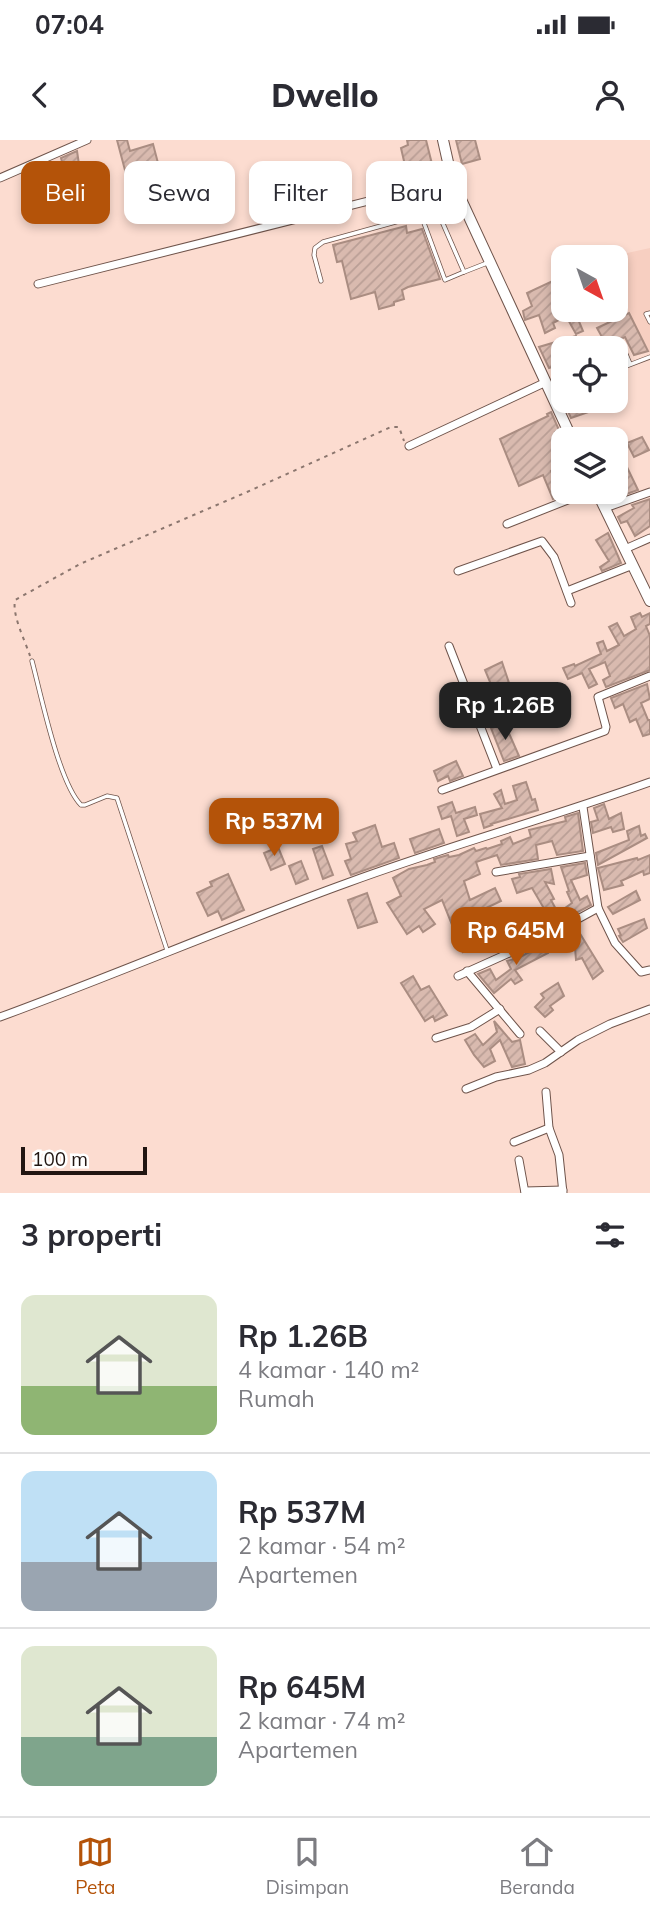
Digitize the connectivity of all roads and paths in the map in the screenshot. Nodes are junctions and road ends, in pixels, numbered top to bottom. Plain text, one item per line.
1 (86, 140) edge
2 (443, 140) edge
3 (448, 161) edge
4 (0, 177) edge
5 (366, 202) edge
6 (467, 211) edge
7 (388, 224) edge
8 (424, 224) edge
9 (443, 224) edge
10 (491, 261) junction
11 (464, 272) junction
12 (321, 281) dead end
13 (38, 284) dead end
14 (650, 313) edge
15 (650, 322) edge
16 (650, 357) edge
17 (628, 359) edge
18 (630, 364) joint
19 (544, 383) junction
20 (550, 395) joint
21 (566, 427) edge
22 (410, 446) joint
23 (650, 492) edge
24 (558, 504) edge
25 (603, 504) edge
26 (605, 508) junction
27 (507, 524) dead end
28 (650, 538) edge
29 (625, 549) junction
30 (633, 565) junction
31 (458, 570) dead end
32 (567, 591) junction
33 (650, 601) edge
34 (571, 603) dead end
35 (449, 646) dead end
36 (32, 661) joint
37 (650, 676) edge
38 (498, 769) junction
39 (650, 782) edge
40 (442, 790) dead end
41 (583, 807) junction
42 (590, 856) junction
43 (496, 872) dead end
44 (598, 908) junction
45 (167, 952) junction
46 (650, 970) edge
47 (467, 971) junction
48 (458, 976) dead end
49 (500, 1009) junction
50 (650, 1009) edge
51 (0, 1017) edge
52 (540, 1031) dead end
53 (520, 1034) dead end
54 (436, 1038) dead end
55 (561, 1052) junction
56 (466, 1089) dead end
57 (546, 1092) dead end
58 (549, 1128) junction
59 (514, 1142) dead end
60 (519, 1160) dead end
61 (563, 1191) edge
62 (525, 1192) edge

1 - 4 street
2 - 3 street
5 - 13 street
6 - 10 street
7 - 12 lane
8 - 11 lane
9 - 11 lane
10 - 11 lane
10 - 19 street
14 - 15 lane
16 - 18 lane
17 - 18 lane
19 - 20 street
19 - 22 street
20 - 21 street
22 - 36 path
23 - 26 street
24 - 27 street
25 - 26 street
26 - 29 street
28 - 29 street
29 - 30 street
30 - 32 street
30 - 33 street
31 - 32 street
32 - 34 street
35 - 38 street
36 - 45 lane
37 - 38 street
38 - 40 street
39 - 41 street
41 - 42 street
41 - 45 street
42 - 43 street
42 - 44 street
44 - 46 street
44 - 47 street
45 - 51 street
47 - 48 street
47 - 49 street
49 - 53 street
49 - 54 street
50 - 55 street
52 - 55 street
55 - 56 street
57 - 58 street
58 - 59 street
58 - 61 street
60 - 62 street
61 - 62 street

